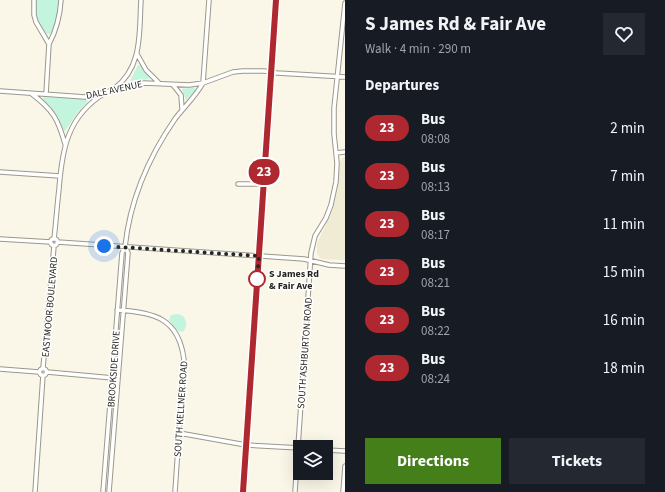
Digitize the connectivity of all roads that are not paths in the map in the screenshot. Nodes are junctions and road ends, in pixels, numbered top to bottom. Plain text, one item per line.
1 (34, 0) edge
2 (61, 0) edge
3 (141, 0) edge
4 (209, 0) edge
5 (276, 0) edge
6 (345, 3) edge
7 (49, 44) junction
8 (137, 54) junction
9 (271, 72) junction
10 (338, 76) junction
11 (345, 77) edge
12 (159, 83) junction
13 (203, 83) junction
14 (173, 85) junction
15 (0, 91) edge
16 (110, 91) junction
17 (31, 93) junction
18 (46, 94) junction
19 (182, 110) junction
20 (65, 145) junction
21 (345, 152) edge
22 (336, 153) junction
23 (0, 172) edge
24 (60, 176) junction
25 (238, 184) dead end
26 (263, 184) junction
27 (0, 238) edge
28 (54, 239) junction
29 (51, 242) junction
30 (58, 242) junction
31 (54, 246) junction
32 (125, 247) junction
33 (259, 256) junction
34 (311, 260) junction
35 (345, 266) edge
36 (117, 310) junction
37 (124, 310) junction
38 (43, 368) junction
39 (0, 369) edge
40 (39, 372) junction
41 (46, 372) junction
42 (43, 376) junction
43 (112, 378) junction
44 (118, 378) junction
45 (179, 433) junction
46 (300, 440) edge
47 (246, 445) junction
48 (293, 448) edge
49 (333, 450) edge
50 (345, 451) edge
51 (345, 466) edge
52 (296, 480) edge
53 (35, 492) edge
54 (103, 492) edge
55 (109, 492) edge
56 (175, 492) edge
57 (242, 492) edge
58 (295, 492) edge
59 (343, 492) edge

1 - 7 street
2 - 7 street
3 - 8 street
4 - 13 street
5 - 9 main road
6 - 10 street, SOUTH ASHBURTON ROAD
7 - 18 street
8 - 12 street
8 - 16 street
9 - 10 street, DALE AVENUE
9 - 13 street, DALE AVENUE
9 - 26 main road
10 - 11 street, DALE AVENUE
10 - 22 street, SOUTH ASHBURTON ROAD
12 - 14 street, DALE AVENUE
12 - 16 street, DALE AVENUE
13 - 14 street, DALE AVENUE
13 - 19 street, BROOKSIDE DRIVE
14 - 19 street
15 - 17 street, DALE AVENUE
16 - 18 street, DALE AVENUE
16 - 20 street
17 - 18 street, DALE AVENUE
17 - 20 street
19 - 32 street, BROOKSIDE DRIVE
20 - 24 street
21 - 22 street
22 - 34 street, SOUTH ASHBURTON ROAD
23 - 24 street
24 - 28 street
25 - 26 street
26 - 33 main road
27 - 29 street
28 - 29 street
28 - 30 street
29 - 31 street
30 - 31 street
30 - 32 street
31 - 38 street, EASTMOOR BOULEVARD
32 - 33 street
32 - 36 street, BROOKSIDE DRIVE
32 - 37 street, BROOKSIDE DRIVE
33 - 34 street
33 - 47 main road
34 - 35 street
34 - 46 street, SOUTH ASHBURTON ROAD
36 - 37 street
36 - 43 street, BROOKSIDE DRIVE
37 - 44 street, BROOKSIDE DRIVE
37 - 45 street, SOUTH KELLNER ROAD
38 - 40 street
38 - 41 street
39 - 40 street
40 - 42 street
41 - 42 street
41 - 43 street
42 - 53 street
43 - 44 street
43 - 54 street, BROOKSIDE DRIVE
44 - 55 street, BROOKSIDE DRIVE
45 - 47 street
45 - 56 street, SOUTH KELLNER ROAD
47 - 48 street
47 - 57 main road
49 - 50 street
51 - 59 street
52 - 58 street, SOUTH ASHBURTON ROAD

